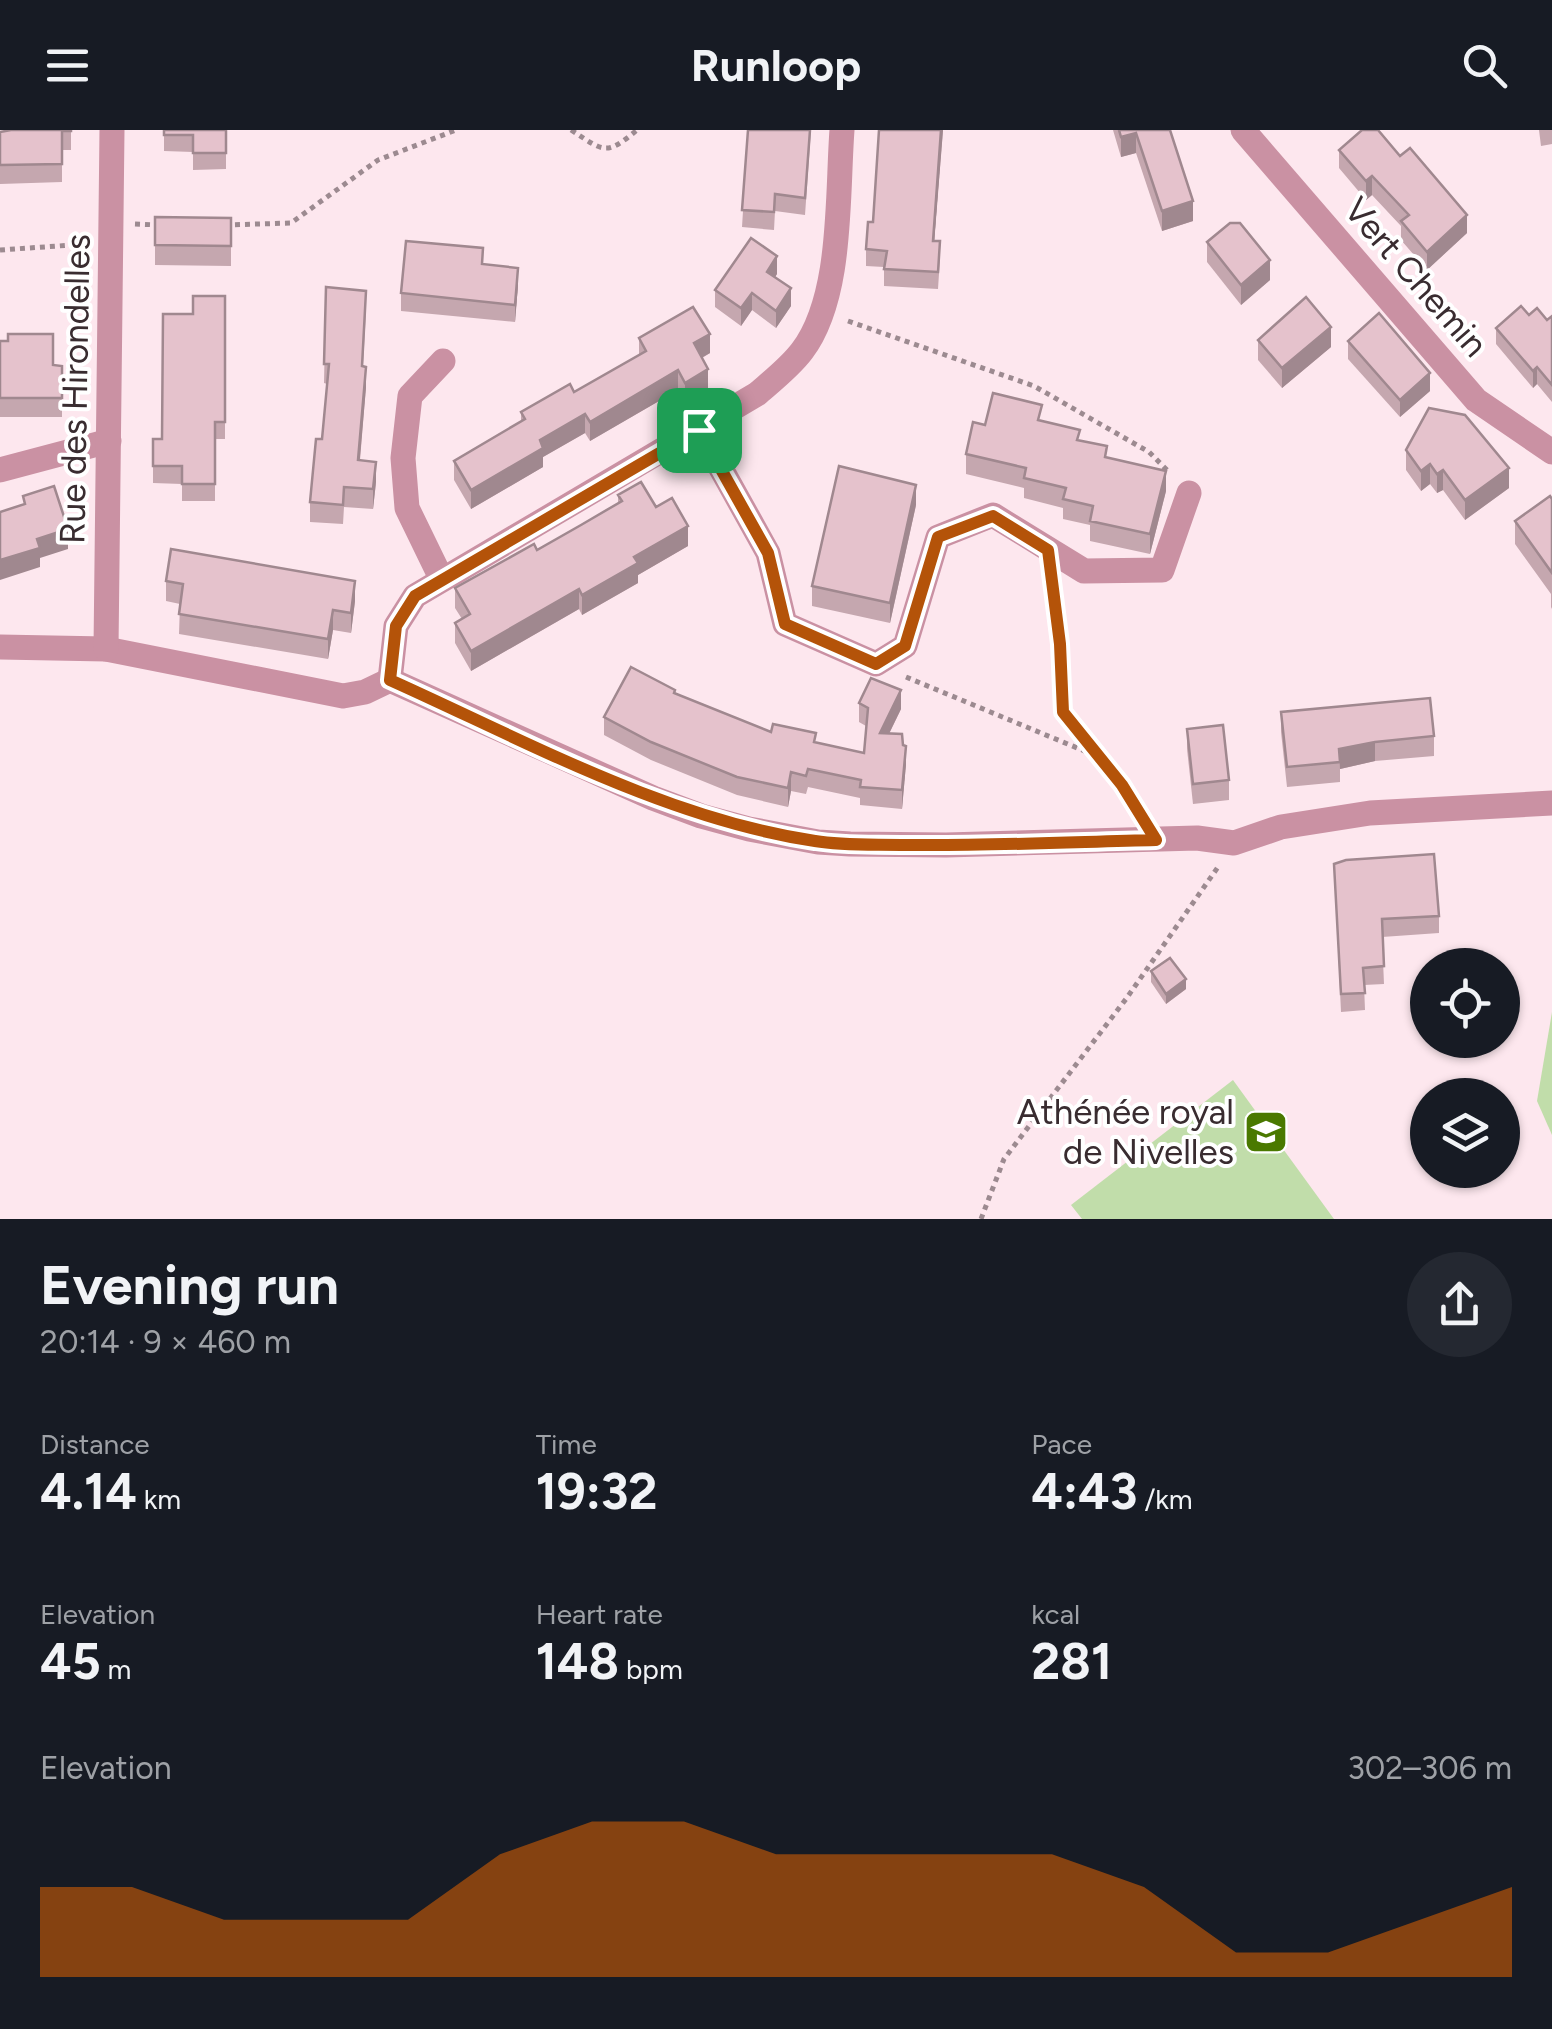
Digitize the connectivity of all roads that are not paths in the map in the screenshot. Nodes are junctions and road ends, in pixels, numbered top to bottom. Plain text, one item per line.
1 (112, 130) edge
2 (842, 130) edge
3 (1243, 130) edge
4 (444, 361) dead end
5 (699, 430) junction
6 (109, 441) junction
7 (1552, 452) edge
8 (0, 470) edge
9 (1189, 493) dead end
10 (440, 578) junction
11 (0, 647) edge
12 (106, 649) junction
13 (390, 680) junction
14 (1552, 802) edge

1 - 6 street, Rue des Hirondelles
2 - 5 street
3 - 7 street, Vert Chemin
4 - 10 street
5 - 9 street
5 - 10 street
6 - 8 street
6 - 12 street, Rue des Hirondelles
10 - 13 street
11 - 12 street
12 - 13 street
13 - 14 street

